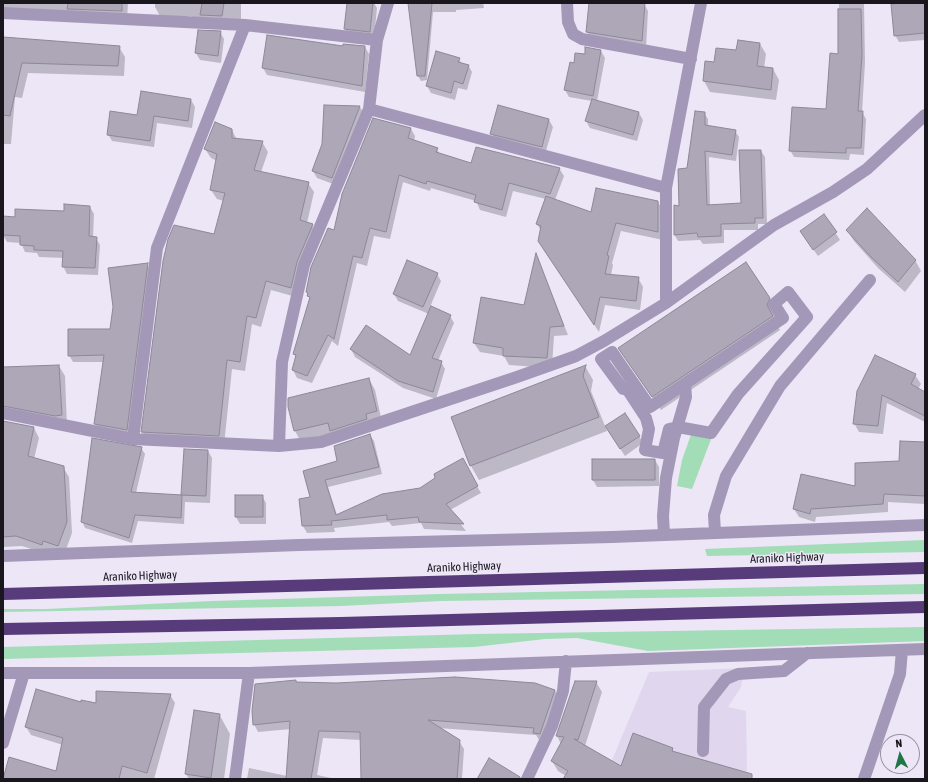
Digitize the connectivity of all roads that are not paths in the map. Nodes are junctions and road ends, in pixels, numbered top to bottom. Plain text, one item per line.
1 (388, 3) edge
2 (567, 3) edge
3 (701, 3) edge
4 (3, 13) edge
5 (245, 25) junction
6 (377, 40) junction
7 (691, 59) junction
8 (369, 108) junction
9 (925, 116) edge
10 (666, 188) junction
11 (870, 280) dead end
12 (666, 303) junction
13 (685, 384) junction
14 (3, 413) edge
15 (678, 427) junction
16 (133, 439) junction
17 (279, 446) junction
18 (925, 525) edge
19 (715, 533) junction
20 (664, 535) junction
21 (3, 556) edge
22 (925, 568) edge
23 (3, 594) edge
24 (925, 607) edge
25 (3, 630) edge
26 (925, 649) edge
27 (902, 650) junction
28 (807, 653) junction
29 (566, 662) junction
30 (3, 673) edge
31 (24, 673) junction
32 (249, 673) junction
33 (3, 743) edge
34 (703, 751) dead end
35 (235, 779) edge
36 (527, 779) edge
37 (864, 779) edge

1 - 6 street
2 - 7 street
3 - 7 street
4 - 5 street
5 - 6 street
5 - 16 street
6 - 8 street
7 - 10 street
8 - 10 street
8 - 17 street
9 - 12 street
10 - 12 street
11 - 19 street
12 - 17 street
13 - 15 street
13 - 15 street
13 - 15 street
14 - 16 street
15 - 20 street
16 - 17 street
18 - 19 street
19 - 20 street
20 - 21 street
22 - 23 highway, Araniko Highway
24 - 25 highway
26 - 27 street
27 - 28 street
27 - 37 street
28 - 29 street
28 - 34 street
29 - 32 street
29 - 36 street
30 - 31 street
31 - 32 street
31 - 33 street
32 - 35 street

